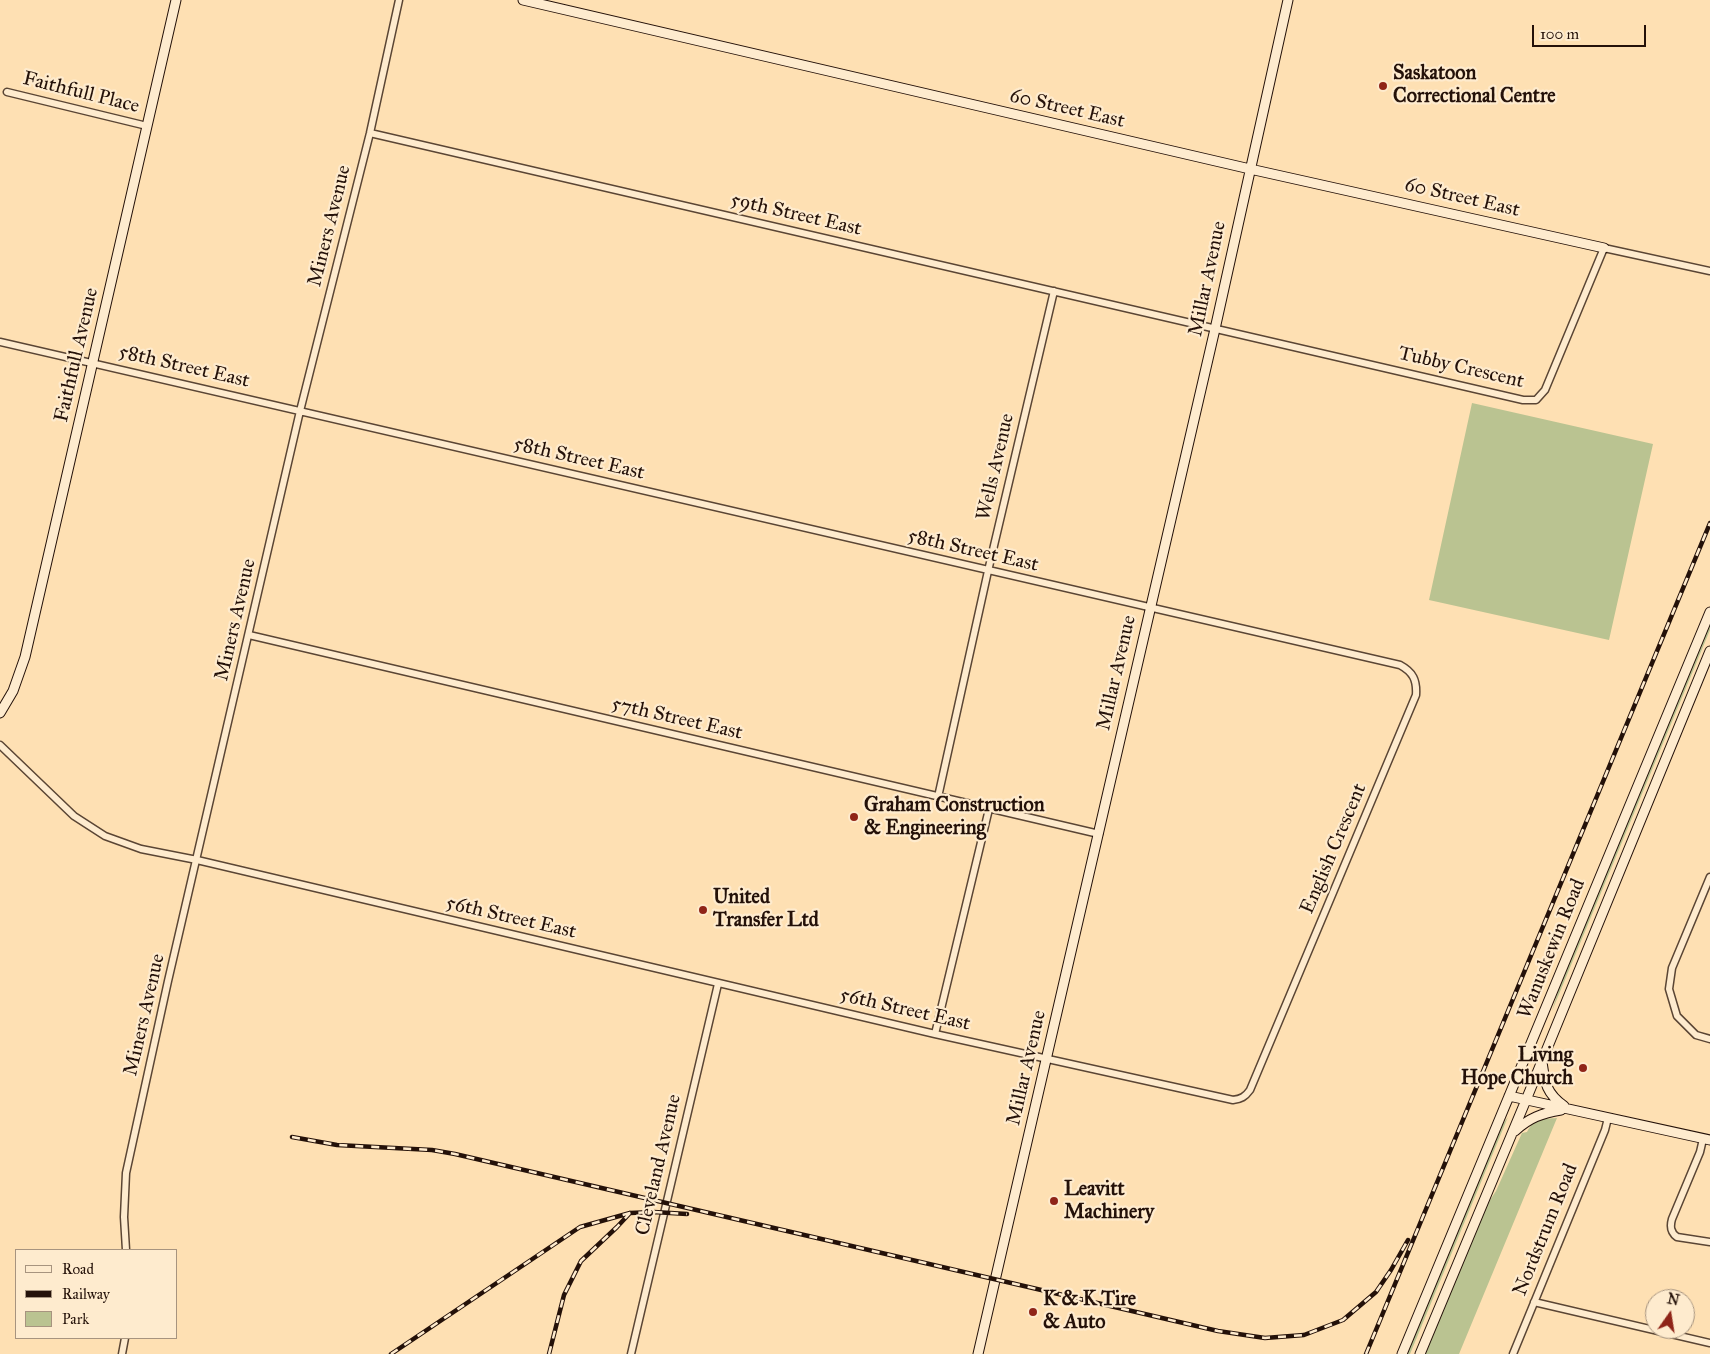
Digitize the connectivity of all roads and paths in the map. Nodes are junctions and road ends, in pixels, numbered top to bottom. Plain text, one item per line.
1 (176, 0) edge
2 (399, 0) edge
3 (523, 0) edge
4 (1288, 0) edge
5 (7, 92) dead end
6 (147, 126) junction
7 (370, 133) junction
8 (1250, 169) junction
9 (1604, 248) junction
10 (1710, 270) edge
11 (1054, 292) junction
12 (1215, 329) junction
13 (0, 342) edge
14 (92, 363) junction
15 (300, 411) junction
16 (988, 571) junction
17 (1150, 608) junction
18 (1710, 612) edge
19 (249, 635) junction
20 (1710, 652) edge
21 (0, 713) edge
22 (0, 745) edge
23 (938, 796) junction
24 (990, 809) junction
25 (1099, 834) junction
26 (197, 860) junction
27 (1710, 876) edge
28 (718, 984) junction
29 (935, 1034) junction
30 (1710, 1039) edge
31 (1046, 1058) junction
32 (1542, 1061) junction
33 (1509, 1096) junction
34 (1526, 1100) junction
35 (1569, 1108) junction
36 (1608, 1118) junction
37 (1512, 1133) junction
38 (1707, 1140) edge
39 (1710, 1242) edge
40 (126, 1249) edge
41 (1534, 1302) junction
42 (125, 1339) edge
43 (1710, 1343) edge
44 (122, 1354) edge
45 (631, 1354) edge
46 (978, 1354) edge
47 (1402, 1354) edge
48 (1420, 1354) edge
49 (1513, 1354) edge

1 - 6 street, Faithfull Avenue
2 - 7 street, Miners Avenue
3 - 8 street, 60 Street East
4 - 8 street, Millar Avenue
5 - 6 street, Faithfull Place
6 - 14 street, Faithfull Avenue
7 - 11 street, 59th Street East
7 - 15 street, Miners Avenue
8 - 9 street, 60 Street East
8 - 12 street, Millar Avenue
9 - 10 street
9 - 12 street, Tubby Crescent
11 - 12 street, 59th Street East
11 - 16 street, Wells Avenue
12 - 17 street, Millar Avenue
13 - 14 street, 58th Street East
14 - 15 street, 58th Street East
14 - 21 street, Faithfull Avenue
15 - 16 street, 58th Street East
15 - 19 street, Miners Avenue
16 - 17 street, 58th Street East
16 - 23 street, Wells Avenue
17 - 25 street, Millar Avenue
17 - 31 street, English Crescent
18 - 33 street, Wanuskewin Road
19 - 23 street, 57th Street East
19 - 26 street, Miners Avenue
20 - 32 street, Wanuskewin Road
22 - 26 street, 56th Street East
23 - 24 street, 57th Street East
24 - 25 street, 57th Street East
24 - 29 street
25 - 31 street, Millar Avenue
26 - 28 street, 56th Street East
26 - 40 street, Miners Avenue
27 - 30 street
28 - 29 street, 56th Street East
28 - 45 street, Cleveland Avenue
29 - 31 street, 56th Street East
31 - 46 street, Millar Avenue
32 - 34 street, Wanuskewin Road
32 - 35 street
33 - 34 street
33 - 47 street, Wanuskewin Road
34 - 35 street
34 - 37 street, Wanuskewin Road
35 - 36 street
35 - 37 street
36 - 38 street
36 - 41 street, Nordstrum Road
37 - 48 street, Wanuskewin Road
38 - 39 street
41 - 43 street
41 - 49 street, Nordstrum Road
42 - 44 street

